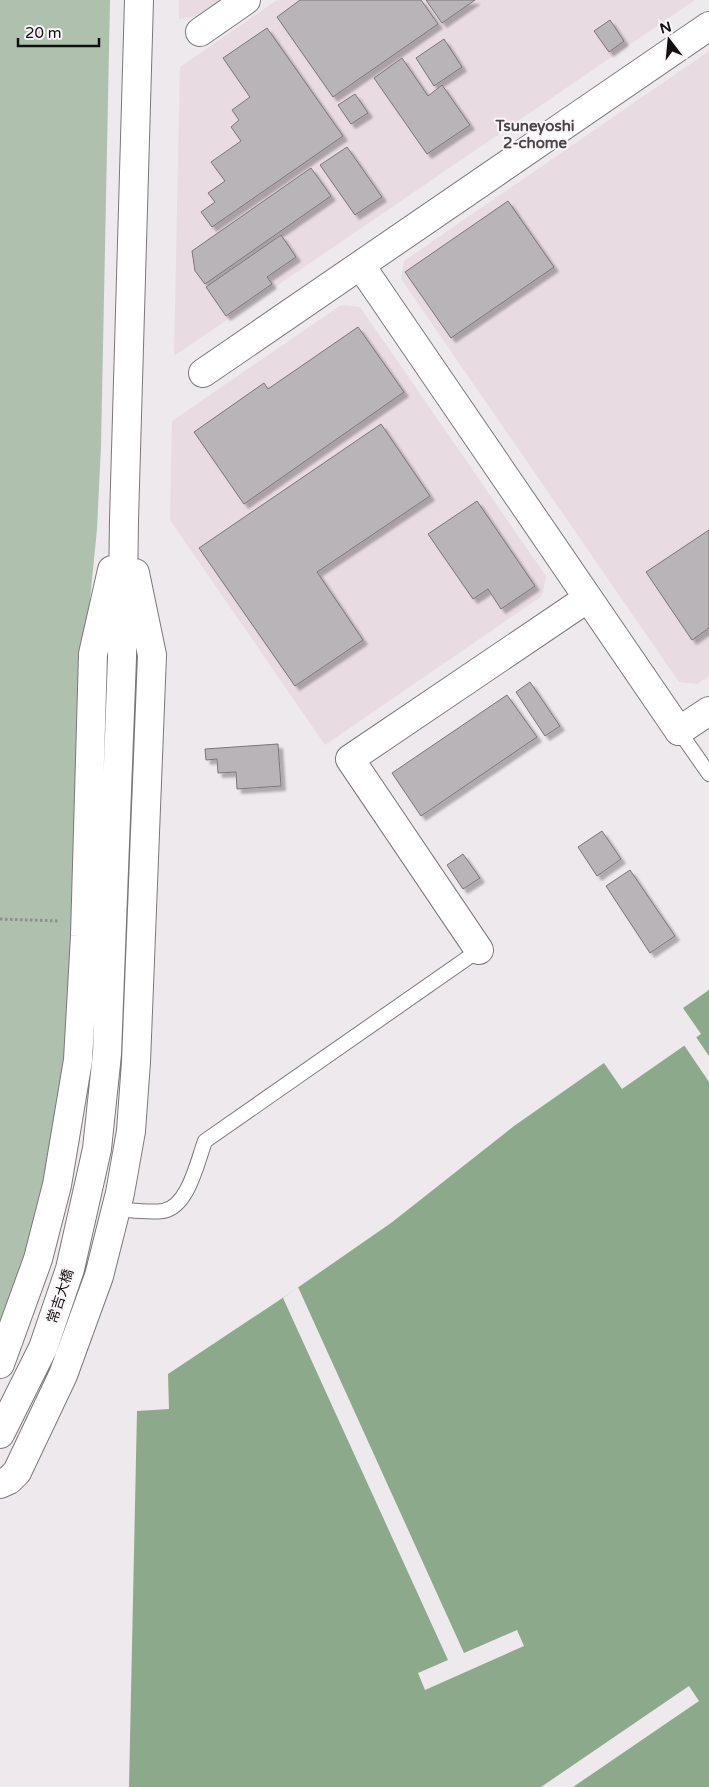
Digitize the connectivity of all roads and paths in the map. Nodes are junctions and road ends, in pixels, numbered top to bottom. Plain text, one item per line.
1 (139, 0) edge
2 (246, 0) edge
3 (709, 26) edge
4 (200, 32) dead end
5 (361, 266) junction
6 (203, 373) dead end
7 (124, 520) junction
8 (588, 598) junction
9 (709, 711) edge
10 (679, 732) junction
11 (709, 774) edge
12 (0, 919) edge
13 (63, 921) dead end
14 (479, 950) joint
15 (116, 1209) junction
16 (0, 1364) edge
17 (0, 1434) edge
18 (0, 1484) edge

1 - 7 street
2 - 4 street
3 - 5 street
5 - 6 street
5 - 8 street
7 - 15 street
7 - 16 street
7 - 17 street, 常吉大橋
8 - 10 street
8 - 14 street
9 - 10 street
10 - 11 lane
12 - 13 path
14 - 15 lane
15 - 18 street

